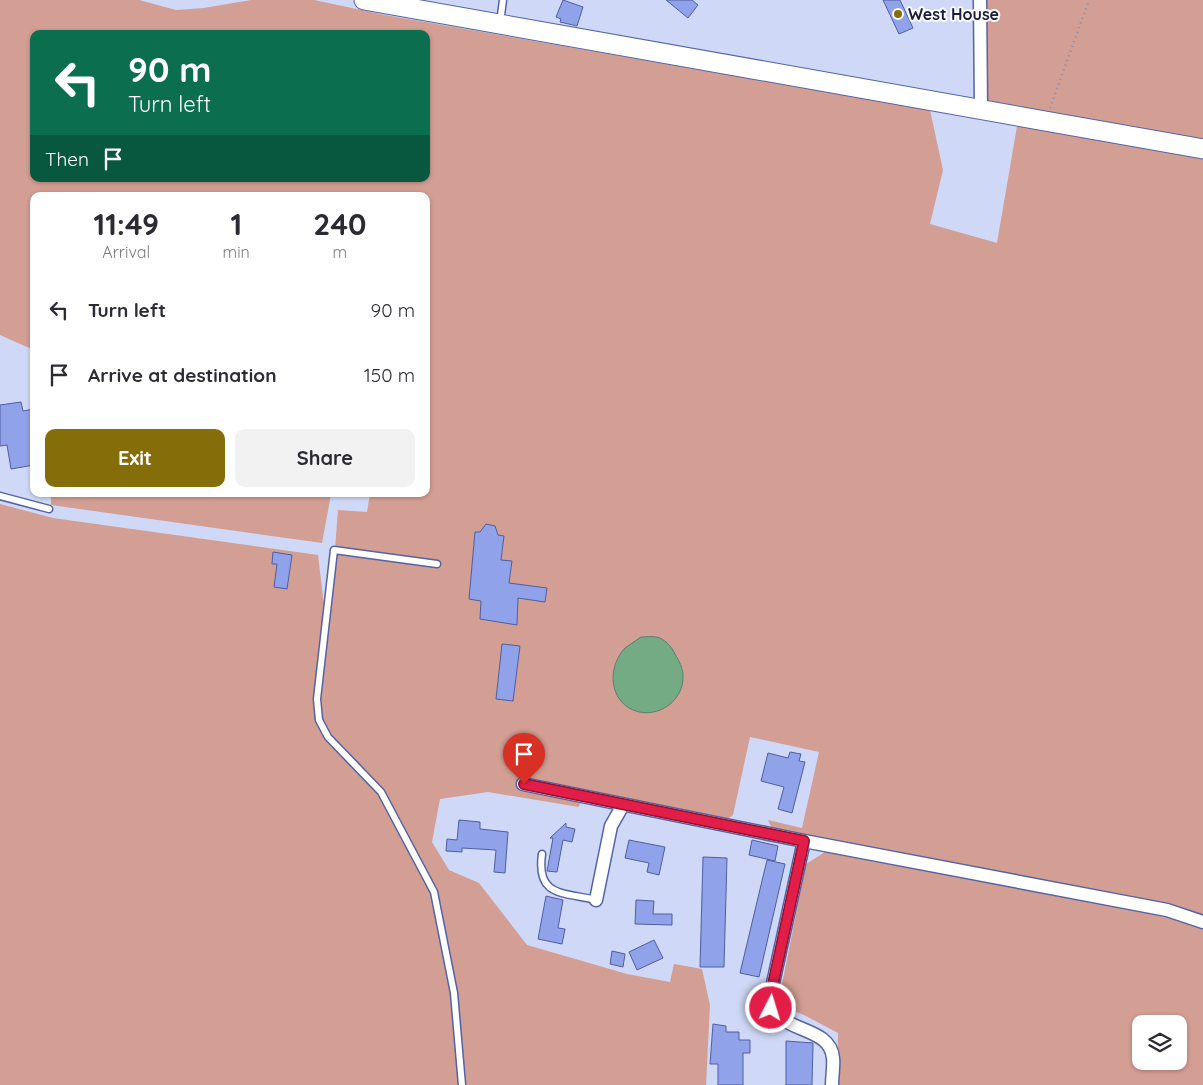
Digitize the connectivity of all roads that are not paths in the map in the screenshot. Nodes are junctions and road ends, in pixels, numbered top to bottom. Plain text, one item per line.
1 (364, 0) edge
2 (503, 0) edge
3 (980, 0) edge
4 (500, 24) junction
5 (981, 109) junction
6 (1203, 149) edge
7 (0, 496) edge
8 (50, 509) dead end
9 (437, 564) dead end
10 (524, 784) dead end
11 (623, 805) junction
12 (804, 841) junction
13 (542, 854) dead end
14 (596, 900) joint
15 (1203, 922) edge
16 (462, 1085) edge
17 (832, 1085) edge

1 - 4 main road
2 - 4 lane
3 - 5 street
4 - 5 main road
5 - 6 main road
7 - 8 lane
9 - 16 lane
10 - 11 street
11 - 12 street
11 - 14 street
12 - 15 street
12 - 17 street
13 - 14 lane

